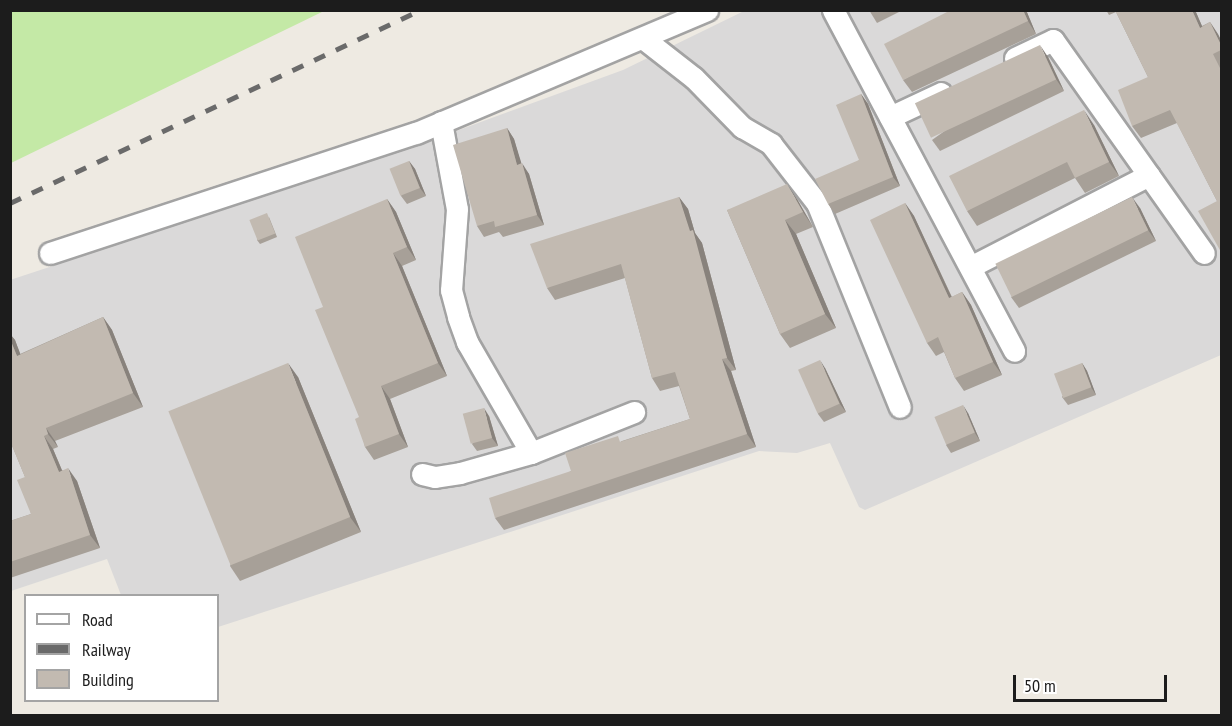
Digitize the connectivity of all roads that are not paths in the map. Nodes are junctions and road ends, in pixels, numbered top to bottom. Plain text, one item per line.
1 (707, 10) edge
2 (833, 10) edge
3 (644, 39) junction
4 (998, 66) edge
5 (955, 86) edge
6 (890, 117) junction
7 (441, 122) junction
8 (1149, 175) junction
9 (50, 252) dead end
10 (1204, 253) dead end
11 (970, 267) junction
12 (1014, 351) dead end
13 (900, 407) dead end
14 (634, 412) dead end
15 (531, 453) junction
16 (422, 474) dead end

1 - 3 street
2 - 6 street
3 - 7 street
3 - 13 street
4 - 8 street
5 - 6 street
6 - 11 street
7 - 9 street
7 - 15 street
8 - 10 street
8 - 11 street
11 - 12 street
14 - 15 street
15 - 16 street

